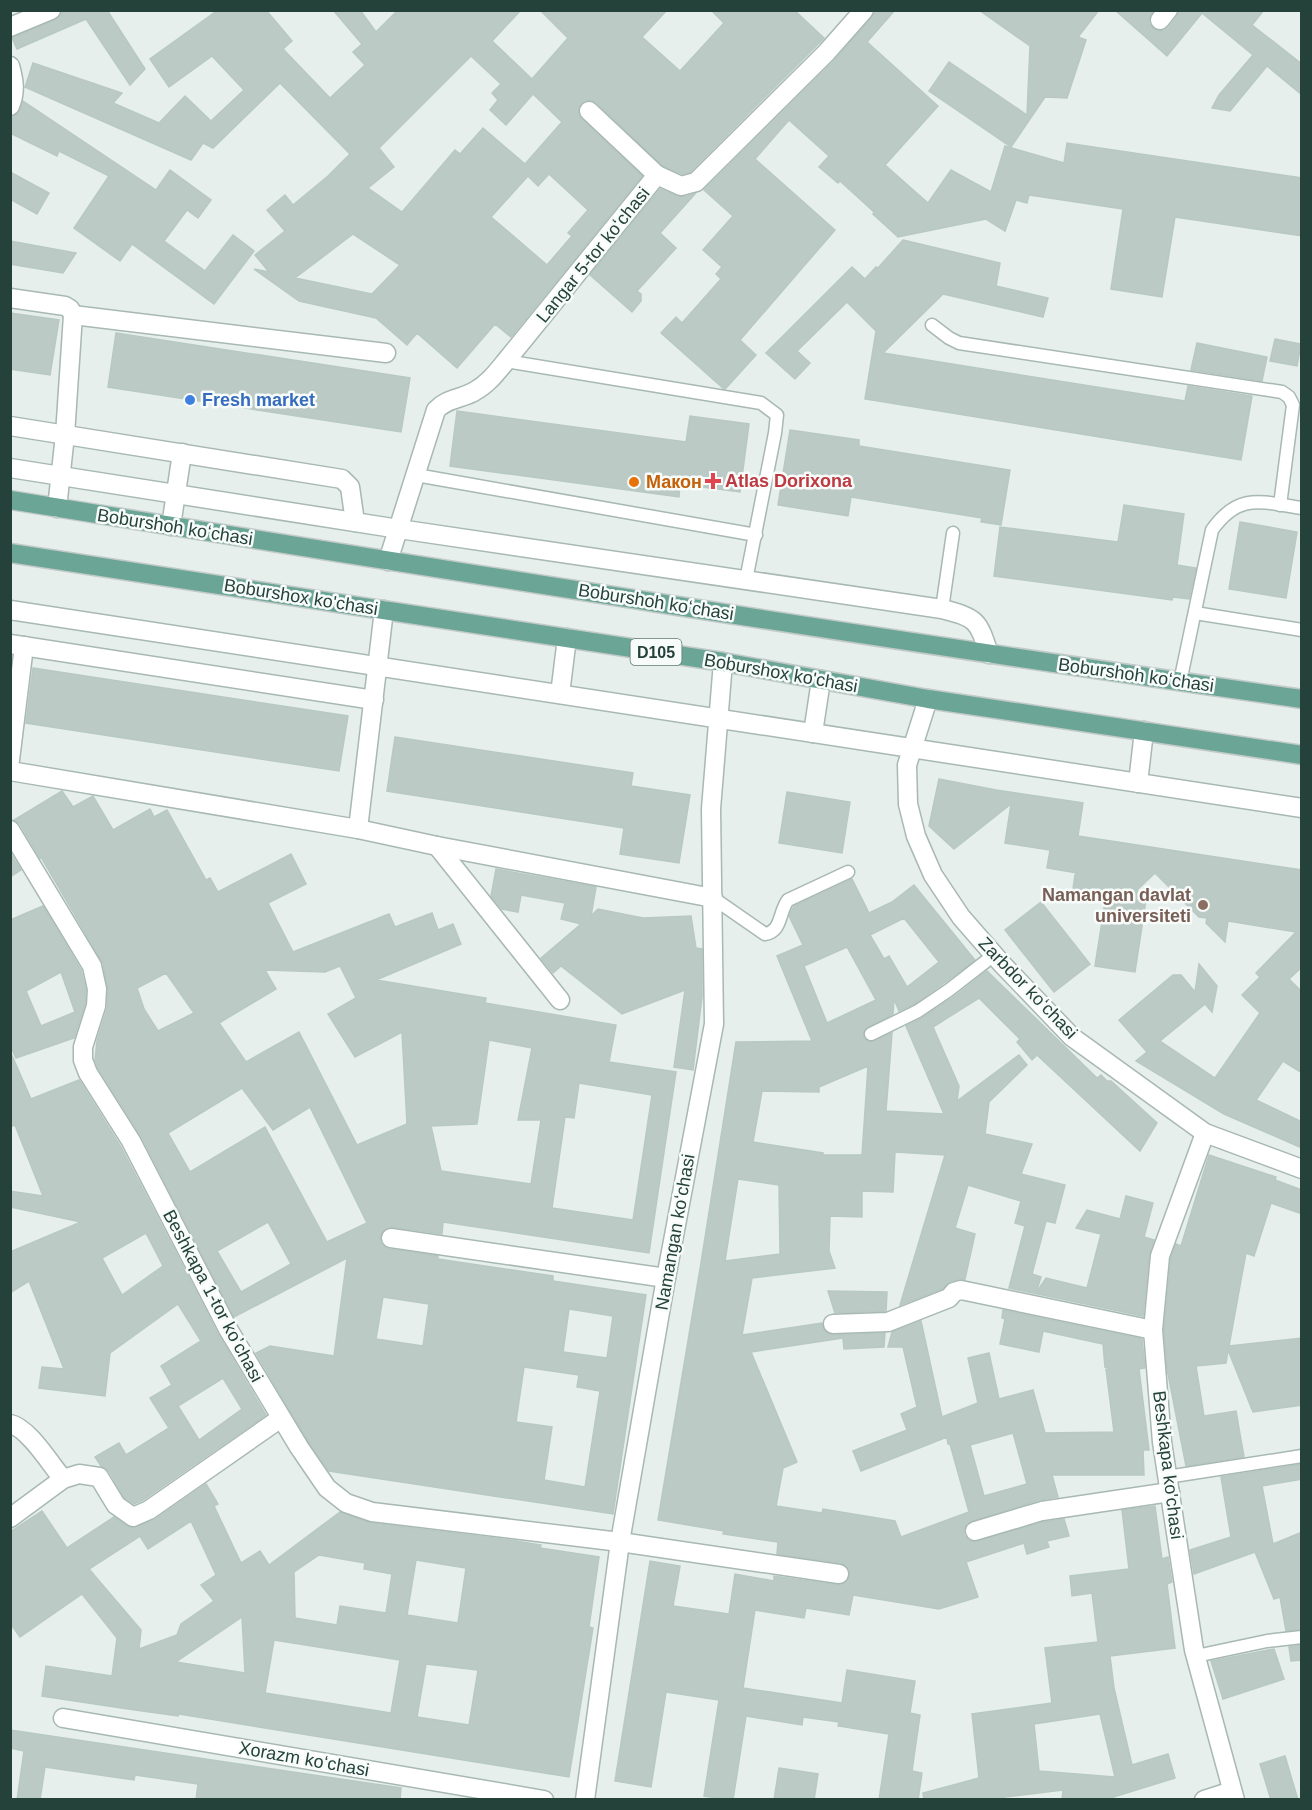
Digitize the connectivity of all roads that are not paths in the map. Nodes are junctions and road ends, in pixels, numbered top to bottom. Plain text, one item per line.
1 (51, 10) edge
2 (864, 10) edge
3 (10, 27) edge
4 (10, 66) edge
5 (10, 106) edge
6 (589, 111) dead end
7 (657, 175) junction
8 (10, 298) edge
9 (73, 315) junction
10 (932, 325) dead end
11 (386, 353) dead end
12 (506, 361) junction
13 (1297, 406) edge
14 (10, 426) edge
15 (65, 435) junction
16 (182, 453) junction
17 (10, 468) edge
18 (416, 475) junction
19 (62, 476) junction
20 (176, 494) junction
21 (10, 500) edge
22 (1280, 505) junction
23 (57, 508) junction
24 (1302, 508) edge
25 (355, 522) junction
26 (171, 526) junction
27 (399, 529) junction
28 (953, 533) dead end
29 (756, 535) junction
30 (10, 553) edge
31 (388, 561) junction
32 (746, 580) junction
33 (942, 609) junction
34 (10, 610) edge
35 (384, 610) junction
36 (1195, 613) junction
37 (1302, 630) edge
38 (567, 638) junction
39 (17, 645) edge
40 (989, 654) junction
41 (723, 662) junction
42 (378, 666) junction
43 (821, 680) junction
44 (1180, 682) junction
45 (560, 694) junction
46 (928, 699) junction
47 (1302, 699) edge
48 (374, 700) junction
49 (718, 718) junction
50 (1144, 731) junction
51 (813, 733) junction
52 (913, 748) junction
53 (1302, 755) edge
54 (10, 760) edge
55 (10, 771) edge
56 (1138, 783) junction
57 (1302, 808) edge
58 (358, 829) junction
59 (10, 830) edge
60 (437, 846) junction
61 (848, 872) dead end
62 (713, 898) junction
63 (994, 955) junction
64 (560, 1000) dead end
65 (871, 1034) dead end
66 (1205, 1133) junction
67 (1302, 1169) edge
68 (391, 1238) dead end
69 (666, 1278) junction
70 (833, 1324) dead end
71 (1153, 1330) junction
72 (281, 1418) junction
73 (10, 1424) edge
74 (1302, 1456) edge
75 (63, 1479) junction
76 (1169, 1485) junction
77 (10, 1518) edge
78 (975, 1531) dead end
79 (620, 1542) junction
80 (839, 1574) dead end
81 (1302, 1637) edge
82 (1196, 1656) junction
83 (63, 1718) dead end
84 (1233, 1795) edge
85 (544, 1800) edge
86 (585, 1800) edge
87 (1204, 1800) edge

1 - 3 street
2 - 7 street, Langar 5-tor koʻchasi
4 - 5 street
6 - 7 street
7 - 12 street, Langar 5-tor koʻchasi
8 - 9 street
9 - 11 street
9 - 15 street
10 - 13 lane
12 - 18 street, Langar 5-tor koʻchasi
12 - 29 lane
13 - 22 lane
14 - 15 street
15 - 16 street
15 - 19 street
16 - 20 street
16 - 25 street
17 - 19 street
18 - 27 street, Langar 5-tor koʻchasi
18 - 29 lane
19 - 20 street
19 - 23 street
20 - 25 street
20 - 26 street
21 - 23 main road, Boburshoh koʻchasi
22 - 24 lane
22 - 36 lane
23 - 26 main road, Boburshoh koʻchasi
25 - 27 street
26 - 31 main road, Boburshoh koʻchasi
27 - 31 street, Langar 5-tor koʻchasi
27 - 32 street
28 - 33 lane
29 - 32 lane
30 - 35 main road, Boburshox ko'chasi / D105
31 - 40 main road, Boburshoh koʻchasi
32 - 33 street
33 - 40 street
34 - 42 street
35 - 38 main road, Boburshox ko'chasi / D105
35 - 42 street
36 - 37 lane
36 - 44 lane
38 - 41 main road, Boburshox ko'chasi / D105
38 - 45 street
39 - 48 street
39 - 54 street
40 - 44 main road, Boburshoh koʻchasi
41 - 43 main road, Boburshox ko'chasi / D105
41 - 49 street, Namangan koʻchasi
42 - 45 street
42 - 48 street
43 - 46 main road, Boburshox ko'chasi / D105
43 - 51 street
44 - 47 main road, Boburshoh koʻchasi
45 - 49 street
46 - 50 main road, Boburshox ko'chasi / D105
46 - 52 street, Zarbdor koʻchasi
48 - 58 street
49 - 51 street
49 - 62 street, Namangan koʻchasi
50 - 53 main road, Boburshox ko'chasi / D105
50 - 56 street
51 - 52 street
52 - 56 street
52 - 63 street, Zarbdor koʻchasi
55 - 58 street
56 - 57 street
58 - 60 street
59 - 72 street, Beshkapa 1-tor koʼchasi
60 - 62 street
60 - 64 street
61 - 62 lane
62 - 69 street, Namangan koʻchasi
63 - 65 lane
63 - 66 street, Zarbdor koʻchasi
66 - 67 street, Zarbdor koʻchasi
66 - 71 street, Beshkapa ko'chasi
68 - 69 street
69 - 79 street, Namangan koʻchasi
70 - 71 street
71 - 76 street, Beshkapa ko'chasi
72 - 75 street
72 - 79 street, Beshkapa 1-tor koʼchasi
73 - 75 street
74 - 76 lane
75 - 77 street
76 - 78 street
76 - 82 street, Beshkapa ko'chasi
79 - 80 street, Beshkapa 1-tor koʼchasi
79 - 86 street, Namangan koʻchasi
81 - 82 lane
82 - 84 street, Beshkapa ko'chasi
83 - 85 street, Xorazm koʻchasi
84 - 87 street

